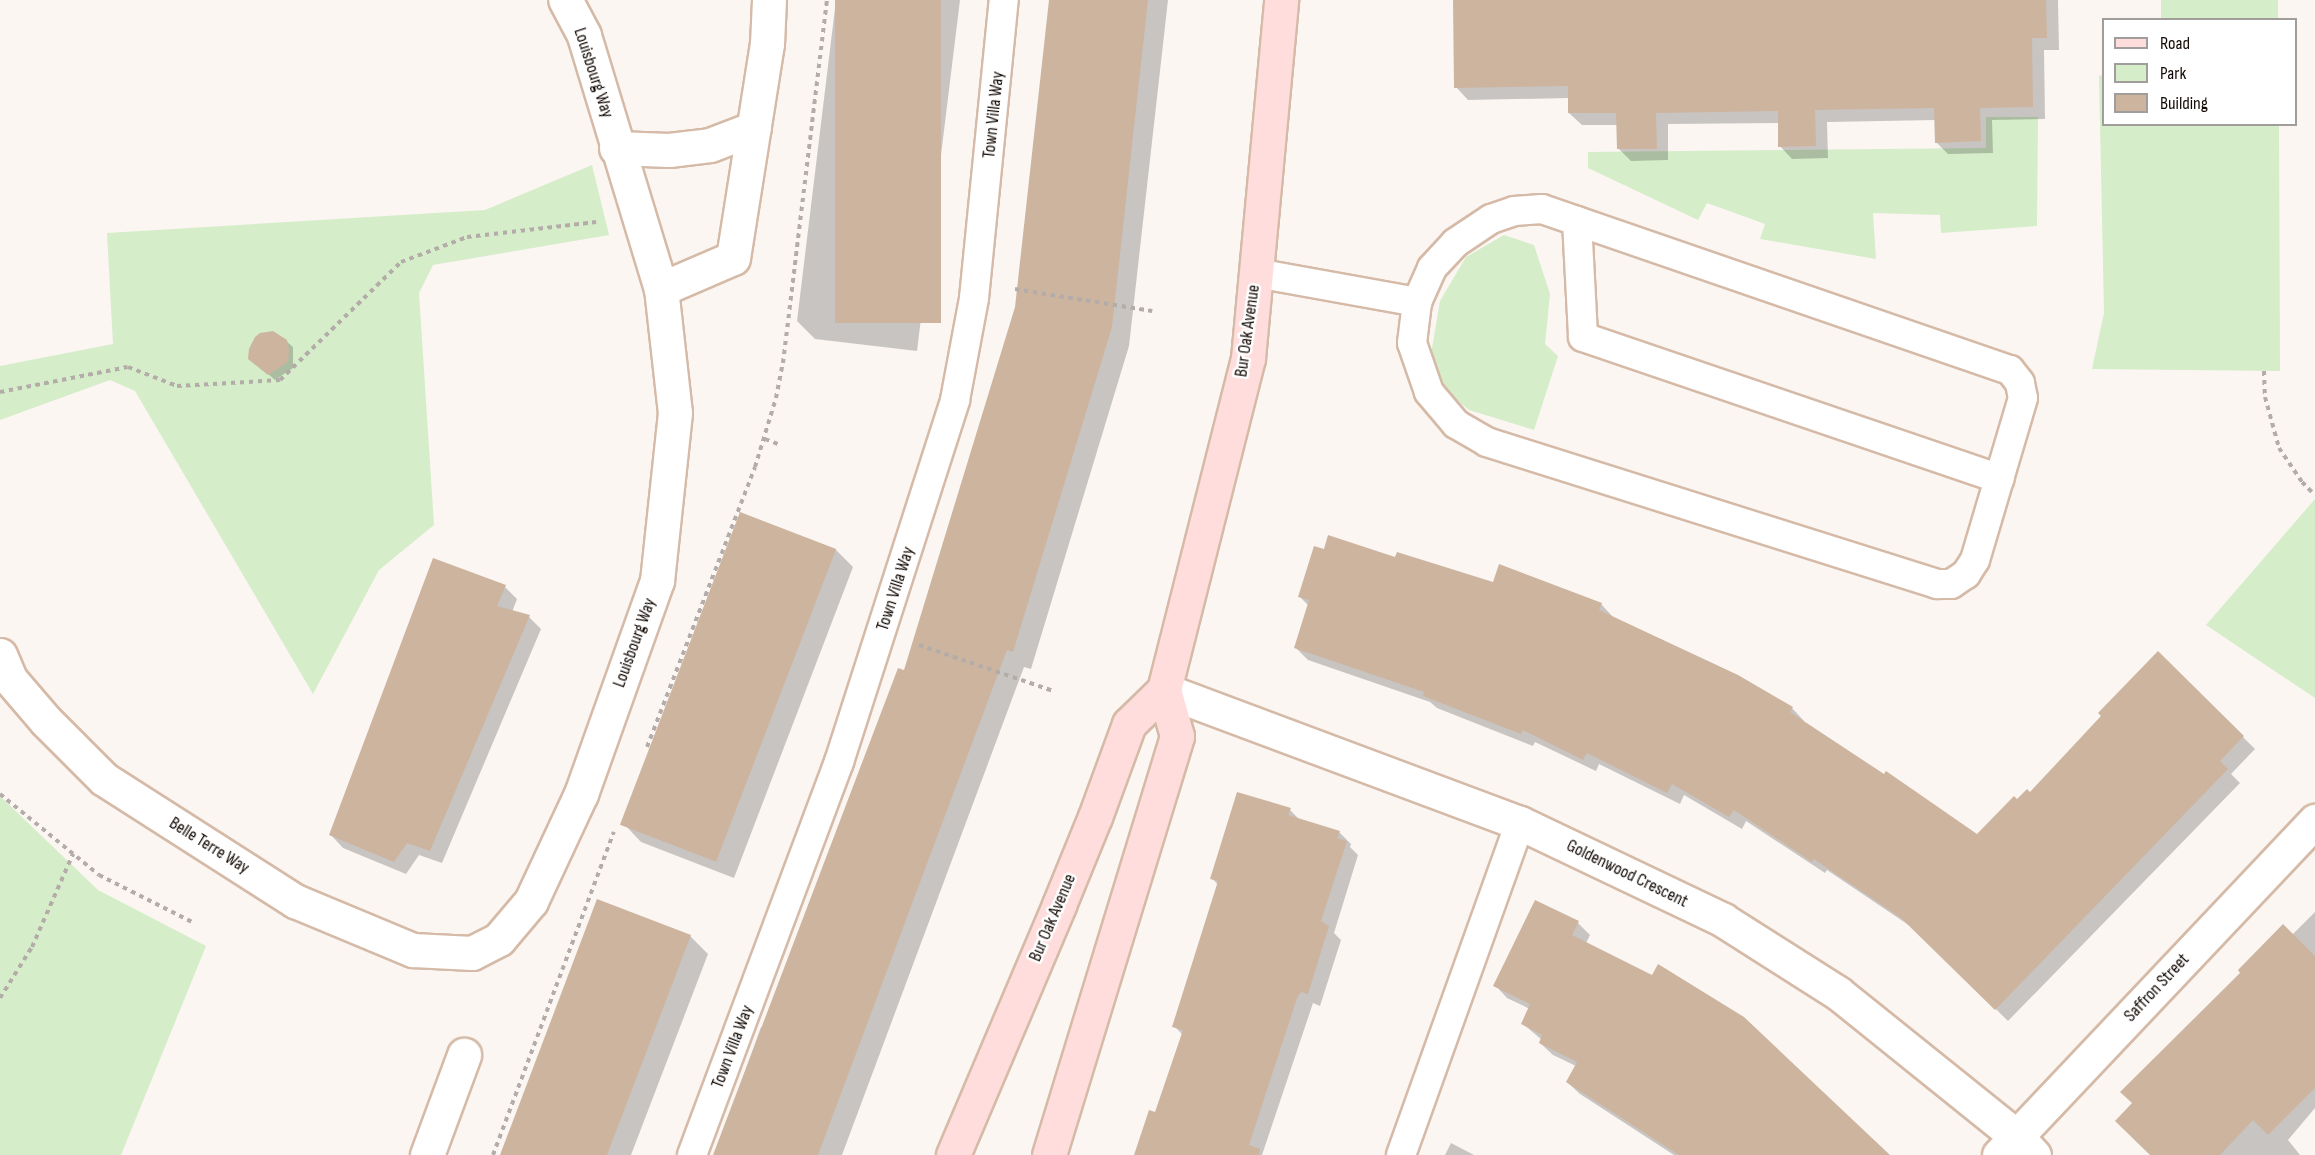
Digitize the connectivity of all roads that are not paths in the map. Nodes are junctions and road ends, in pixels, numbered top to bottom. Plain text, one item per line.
1 (565, 0) edge
2 (769, 0) edge
3 (1004, 0) edge
4 (1281, 0) edge
5 (754, 128) junction
6 (616, 148) junction
7 (1577, 221) junction
8 (1256, 273) junction
9 (661, 289) junction
10 (1417, 302) junction
11 (1999, 478) junction
12 (3, 672) edge
13 (1164, 690) junction
14 (2315, 821) edge
15 (1520, 823) junction
16 (472, 953) joint
17 (464, 1055) dead end
18 (2017, 1149) edge
19 (427, 1155) edge
20 (692, 1155) edge
21 (953, 1155) edge
22 (1049, 1155) edge
23 (1401, 1155) edge

1 - 6 street, Louisbourg Way
2 - 5 street
3 - 20 lane, Town Villa Way
4 - 8 street, Bur Oak Avenue
5 - 6 street
5 - 9 street
6 - 9 street, Louisbourg Way
7 - 10 lane
7 - 11 lane
7 - 11 lane
8 - 10 lane
8 - 13 street, Bur Oak Avenue
9 - 16 street, Louisbourg Way
10 - 11 lane
12 - 16 street, Belle Terre Way
13 - 15 street, Goldenwood Crescent
13 - 21 street, Bur Oak Avenue
13 - 22 street, Bur Oak Avenue
14 - 18 street, Saffron Street
15 - 18 street, Goldenwood Crescent
15 - 23 lane
17 - 19 street

